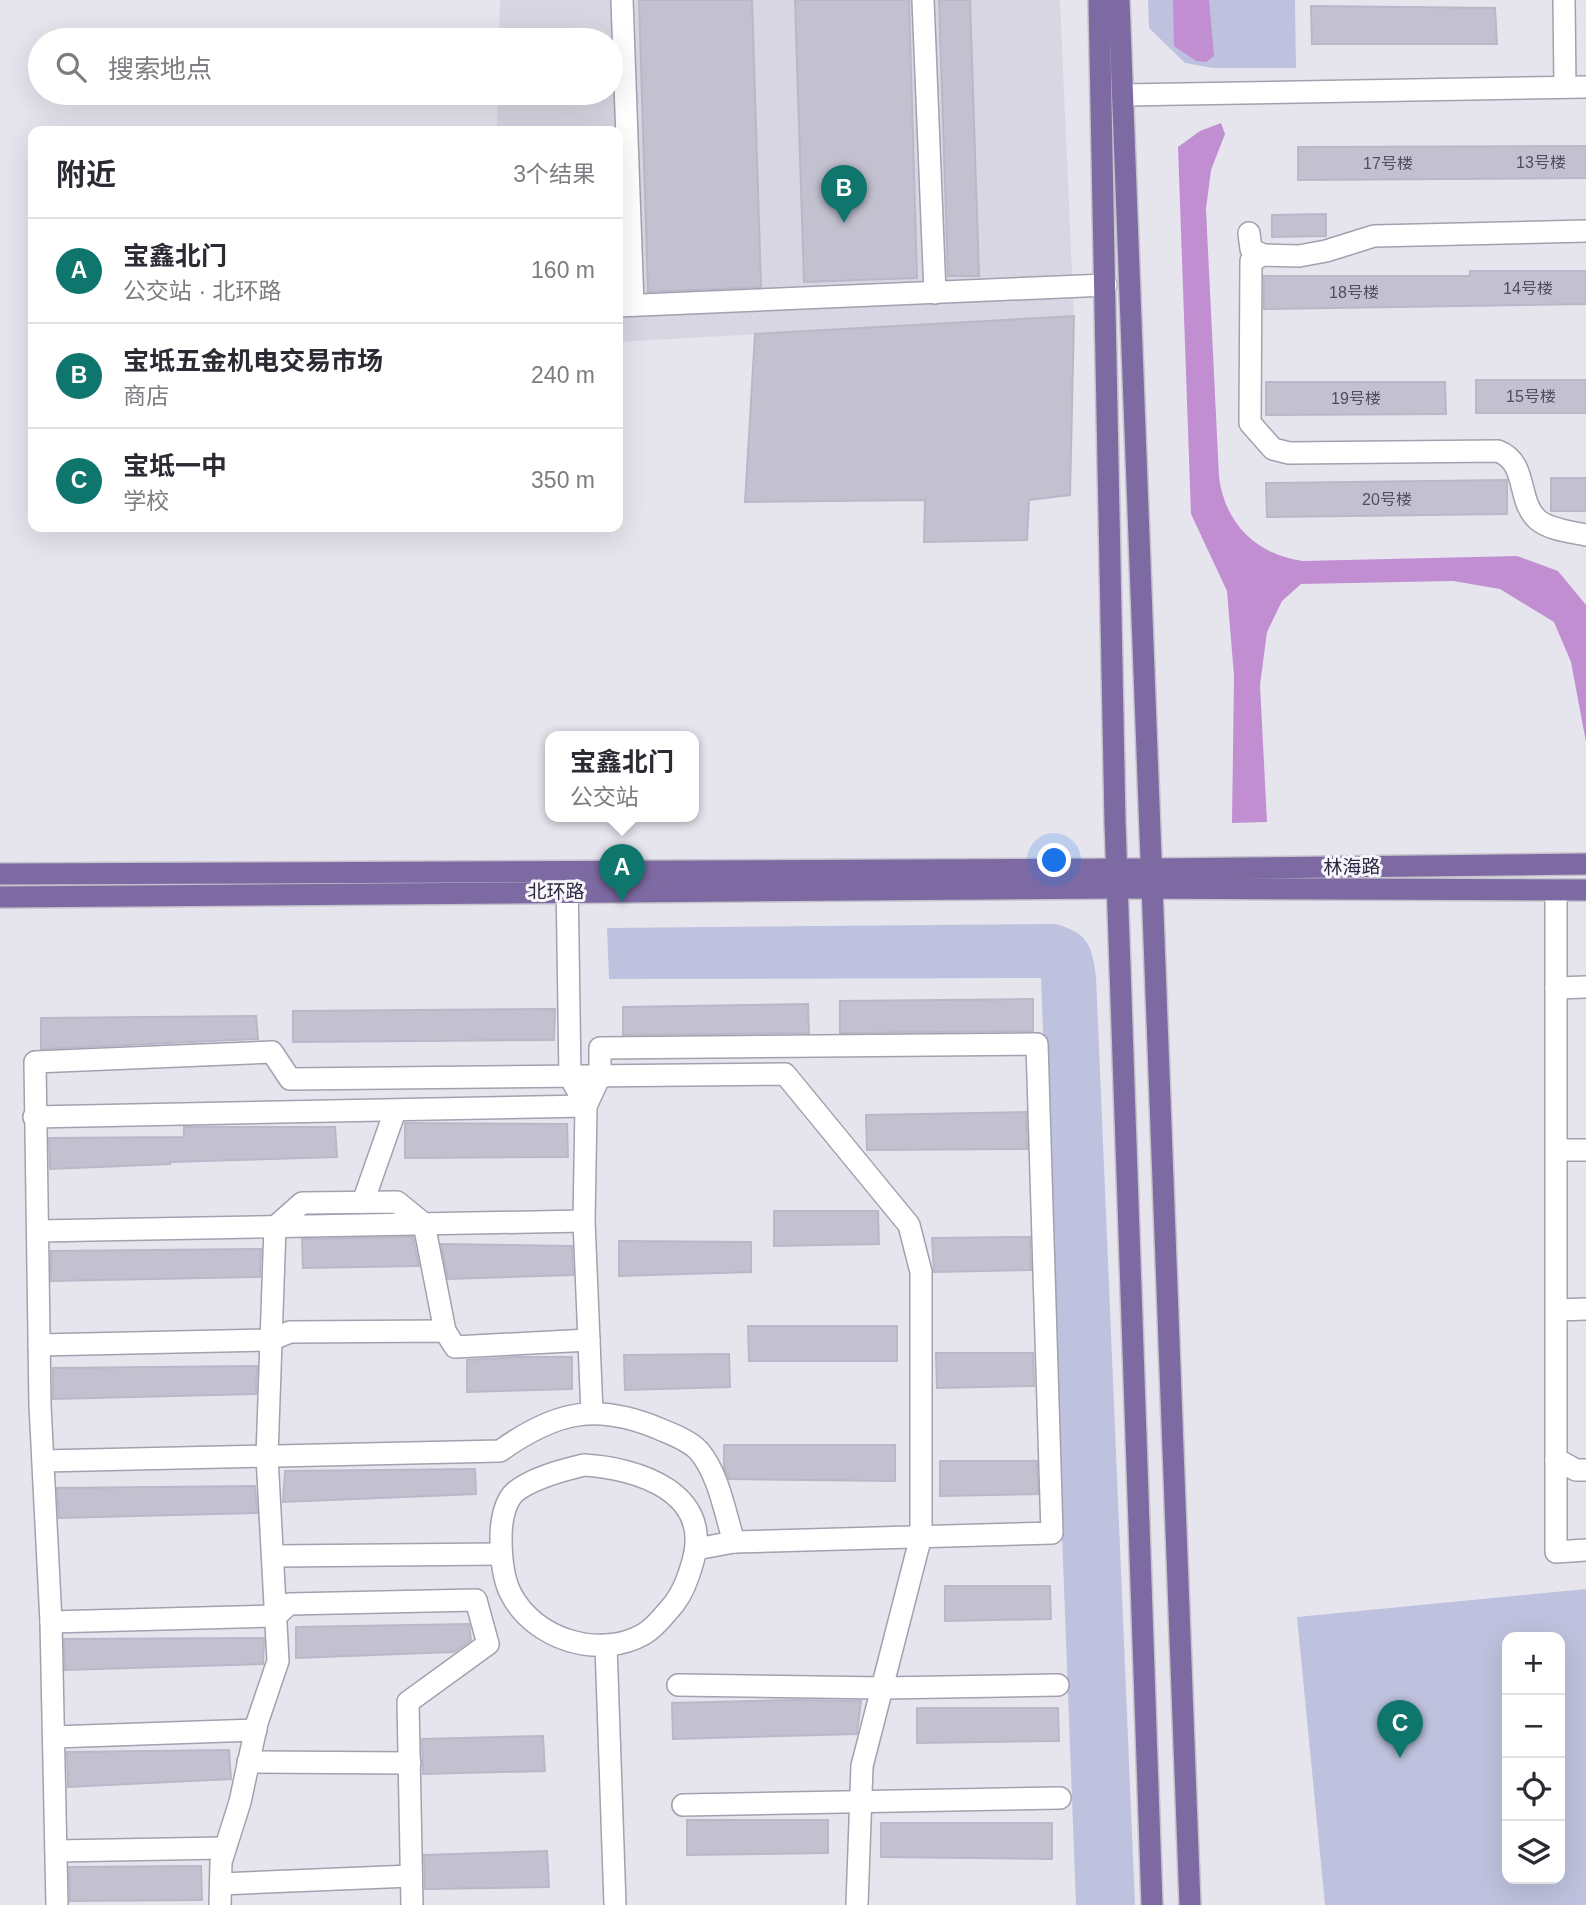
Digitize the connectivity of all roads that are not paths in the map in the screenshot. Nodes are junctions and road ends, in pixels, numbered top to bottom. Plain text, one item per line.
1 (622, 0) edge
2 (923, 0) edge
3 (1099, 0) edge
4 (1119, 0) edge
5 (1564, 0) edge
6 (622, 28) edge
7 (1576, 87) edge
8 (1123, 95) junction
9 (623, 102) edge
10 (1586, 232) edge
11 (1249, 233) dead end
12 (1263, 255) junction
13 (1106, 285) junction
14 (935, 293) junction
15 (625, 306) edge
16 (1586, 535) edge
17 (1586, 864) edge
18 (0, 874) edge
19 (1118, 879) junction
20 (1153, 879) junction
21 (567, 881) junction
22 (1556, 890) junction
23 (1586, 890) edge
24 (0, 897) edge
25 (1586, 987) edge
26 (1556, 988) junction
27 (600, 1076) junction
28 (570, 1077) junction
29 (586, 1106) junction
30 (395, 1111) junction
31 (34, 1117) junction
32 (1557, 1150) junction
33 (1586, 1150) edge
34 (363, 1202) junction
35 (584, 1221) junction
36 (424, 1224) junction
37 (275, 1227) junction
38 (38, 1231) junction
39 (1586, 1309) edge
40 (1557, 1310) junction
41 (445, 1331) junction
42 (270, 1340) junction
43 (589, 1340) junction
44 (39, 1345) junction
45 (592, 1413) junction
46 (267, 1456) junction
47 (1556, 1459) junction
48 (43, 1461) junction
49 (1586, 1470) edge
50 (921, 1536) junction
51 (734, 1542) junction
52 (696, 1549) junction
53 (1586, 1550) edge
54 (501, 1554) junction
55 (273, 1556) junction
56 (276, 1616) junction
57 (51, 1622) junction
58 (606, 1645) junction
59 (678, 1685) dead end
60 (1058, 1685) dead end
61 (884, 1688) junction
62 (256, 1730) junction
63 (54, 1737) junction
64 (248, 1762) junction
65 (410, 1763) junction
66 (1060, 1798) dead end
67 (861, 1802) junction
68 (683, 1805) dead end
69 (225, 1848) junction
70 (57, 1851) junction
71 (411, 1876) junction
72 (220, 1894) edge
73 (57, 1905) edge
74 (412, 1905) edge
75 (615, 1905) edge
76 (857, 1905) edge
77 (1152, 1905) edge
78 (1190, 1905) edge

1 - 6 street
2 - 14 street
3 - 13 main road
4 - 8 main road
5 - 7 street
7 - 8 street
8 - 20 main road
9 - 15 street
10 - 12 street
11 - 12 street
12 - 16 street
13 - 14 street
13 - 19 main road
14 - 15 street
17 - 20 main road, 林海路
18 - 21 main road, 北环路
19 - 20 main road, 林海路
19 - 21 main road, 北环路
19 - 77 main road
20 - 22 main road, 林海路
20 - 78 main road
21 - 24 main road, 北环路
21 - 28 street
22 - 23 main road, 林海路
22 - 26 street
25 - 26 street
26 - 32 street
27 - 28 street
27 - 29 street
27 - 50 street
27 - 50 street
28 - 29 street
28 - 31 street
29 - 30 street
29 - 35 street
30 - 31 street
30 - 34 street
31 - 38 street
32 - 33 street
32 - 40 street
34 - 36 street
34 - 37 street
35 - 36 street
35 - 43 street
36 - 37 street
36 - 41 street
37 - 38 street
37 - 42 street
38 - 44 street
39 - 40 street
40 - 47 street
41 - 42 street
41 - 43 street
42 - 44 street
42 - 46 street
43 - 45 street
44 - 48 street
45 - 46 street
45 - 51 street
46 - 48 street
46 - 55 street
47 - 49 street
47 - 53 street
48 - 57 street
50 - 51 street
50 - 61 street
51 - 52 street
52 - 54 street
52 - 58 street
54 - 55 street
54 - 58 street
55 - 56 street
56 - 57 street
56 - 62 street
56 - 65 street
57 - 63 street
58 - 75 street
59 - 61 street
60 - 61 street
61 - 67 street
62 - 63 street
62 - 64 street
63 - 70 street
64 - 65 street
64 - 69 street
65 - 71 street
66 - 67 street
67 - 68 street
67 - 76 street
69 - 70 street
69 - 72 street
70 - 73 street
71 - 72 street
71 - 74 street

